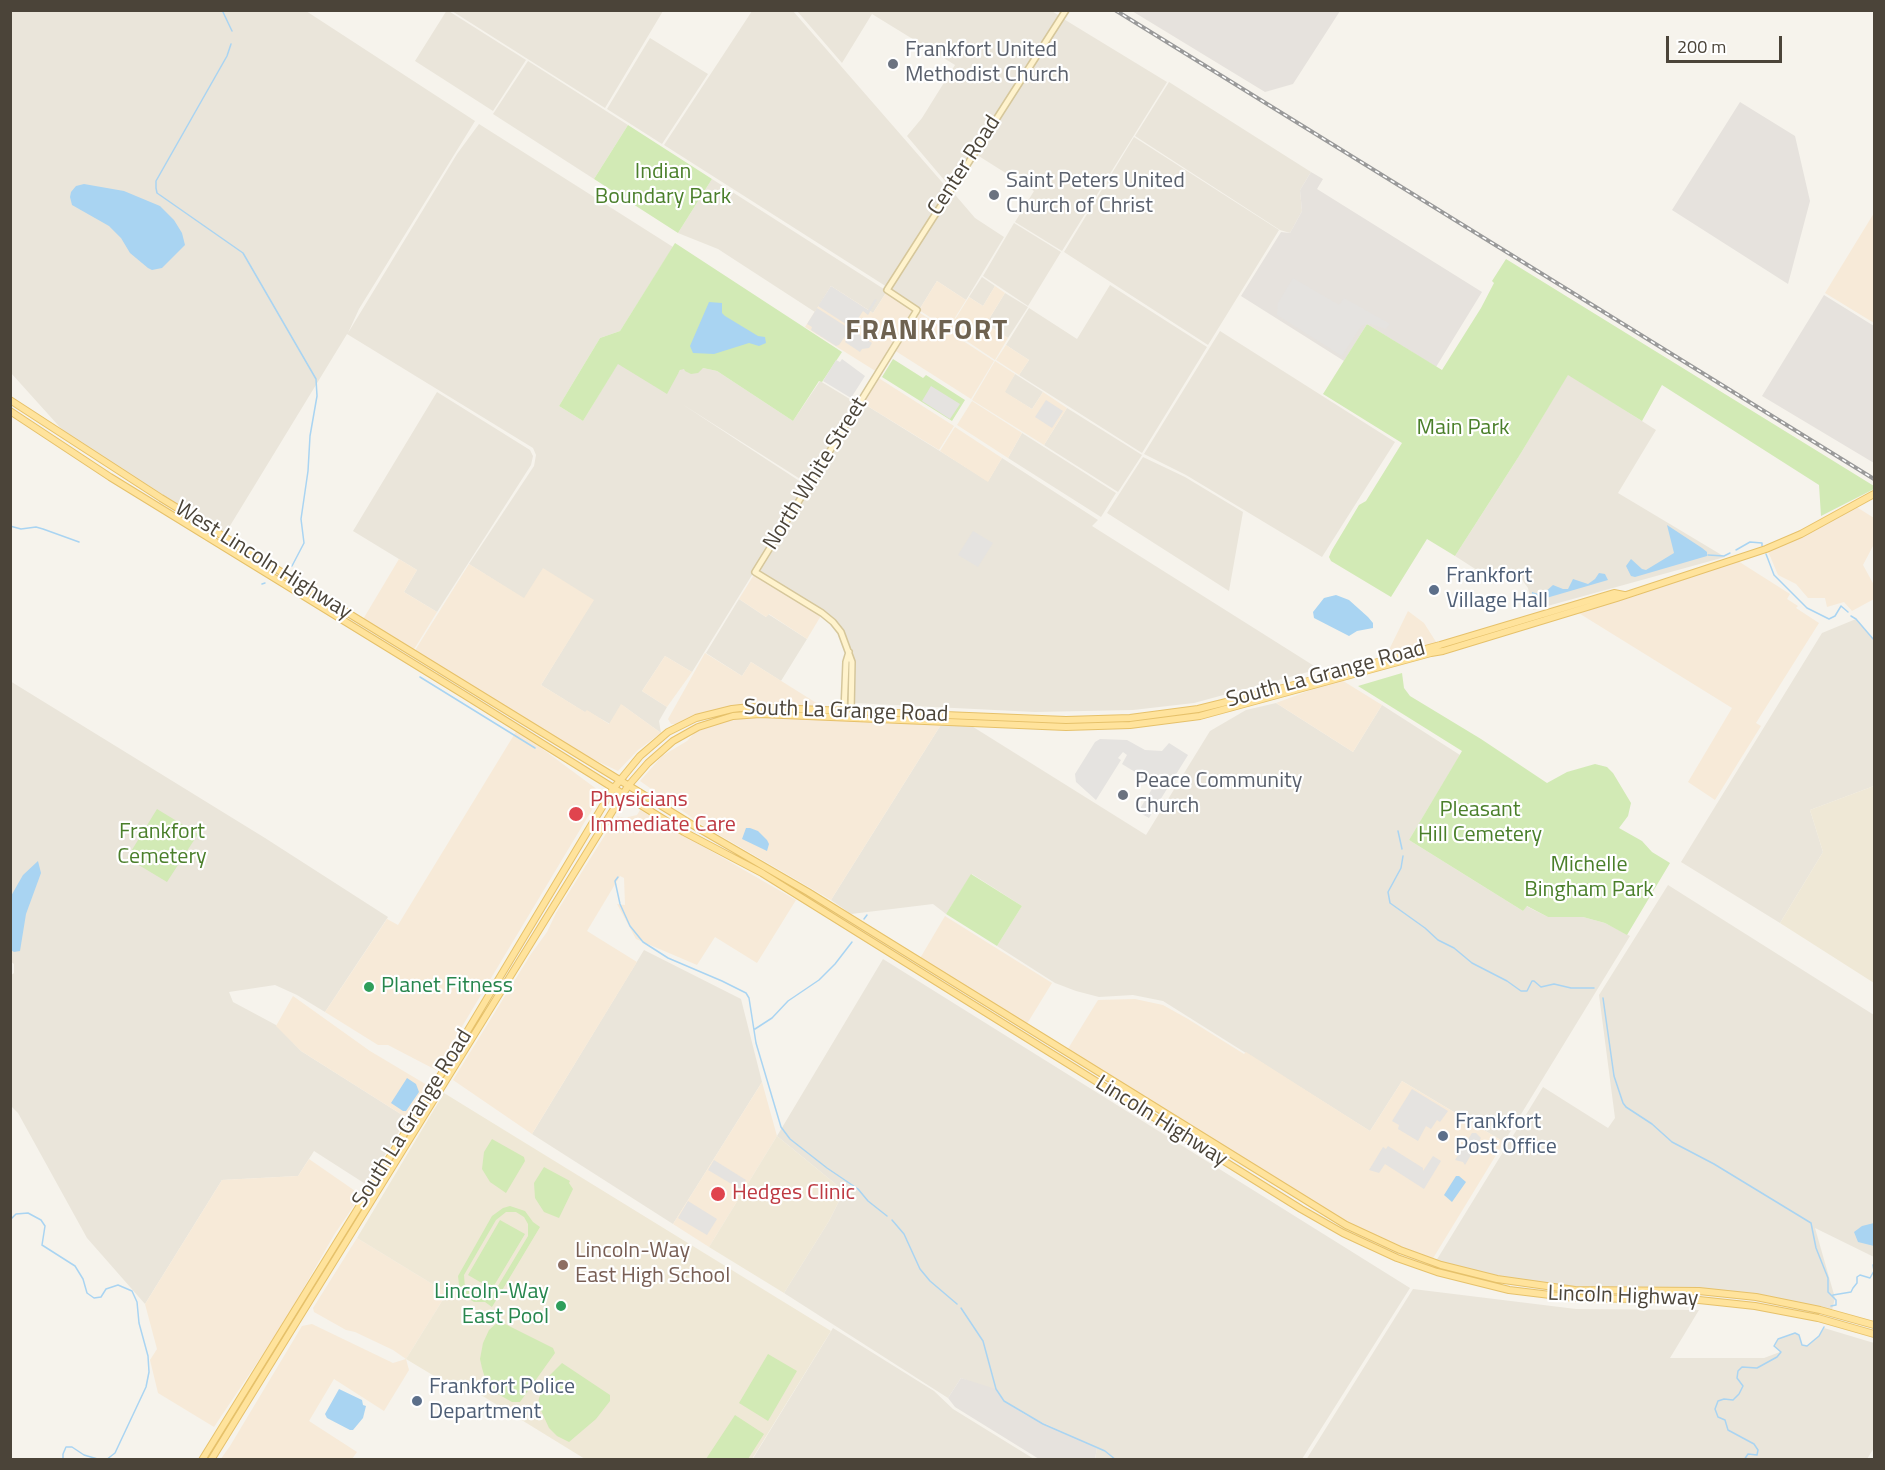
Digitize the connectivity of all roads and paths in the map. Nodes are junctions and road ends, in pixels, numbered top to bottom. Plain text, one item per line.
1 (1065, 12) edge
2 (917, 310) joint
3 (10, 400) edge
4 (10, 411) edge
5 (1875, 494) edge
6 (848, 713) junction
7 (519, 718) joint
8 (514, 726) joint
9 (619, 780) junction
10 (628, 786) junction
11 (613, 789) junction
12 (623, 794) junction
13 (1875, 1325) edge
14 (1875, 1334) edge
15 (202, 1460) edge
16 (211, 1460) edge

1 - 2 street, Center Road
2 - 6 street, North White Street
3 - 7 main road, West Lincoln Highway
4 - 8 main road, West Lincoln Highway
5 - 6 main road, South La Grange Road
6 - 9 main road, South La Grange Road
6 - 10 main road, South La Grange Road
7 - 9 main road, Lincoln Highway
8 - 11 main road, Lincoln Highway
9 - 10 main road, Lincoln Highway
9 - 11 main road, South La Grange Road
10 - 12 main road, South La Grange Road
10 - 13 main road, Lincoln Highway
11 - 12 main road, Lincoln Highway
11 - 15 main road, South La Grange Road
12 - 14 main road, Lincoln Highway
12 - 16 main road, South La Grange Road

